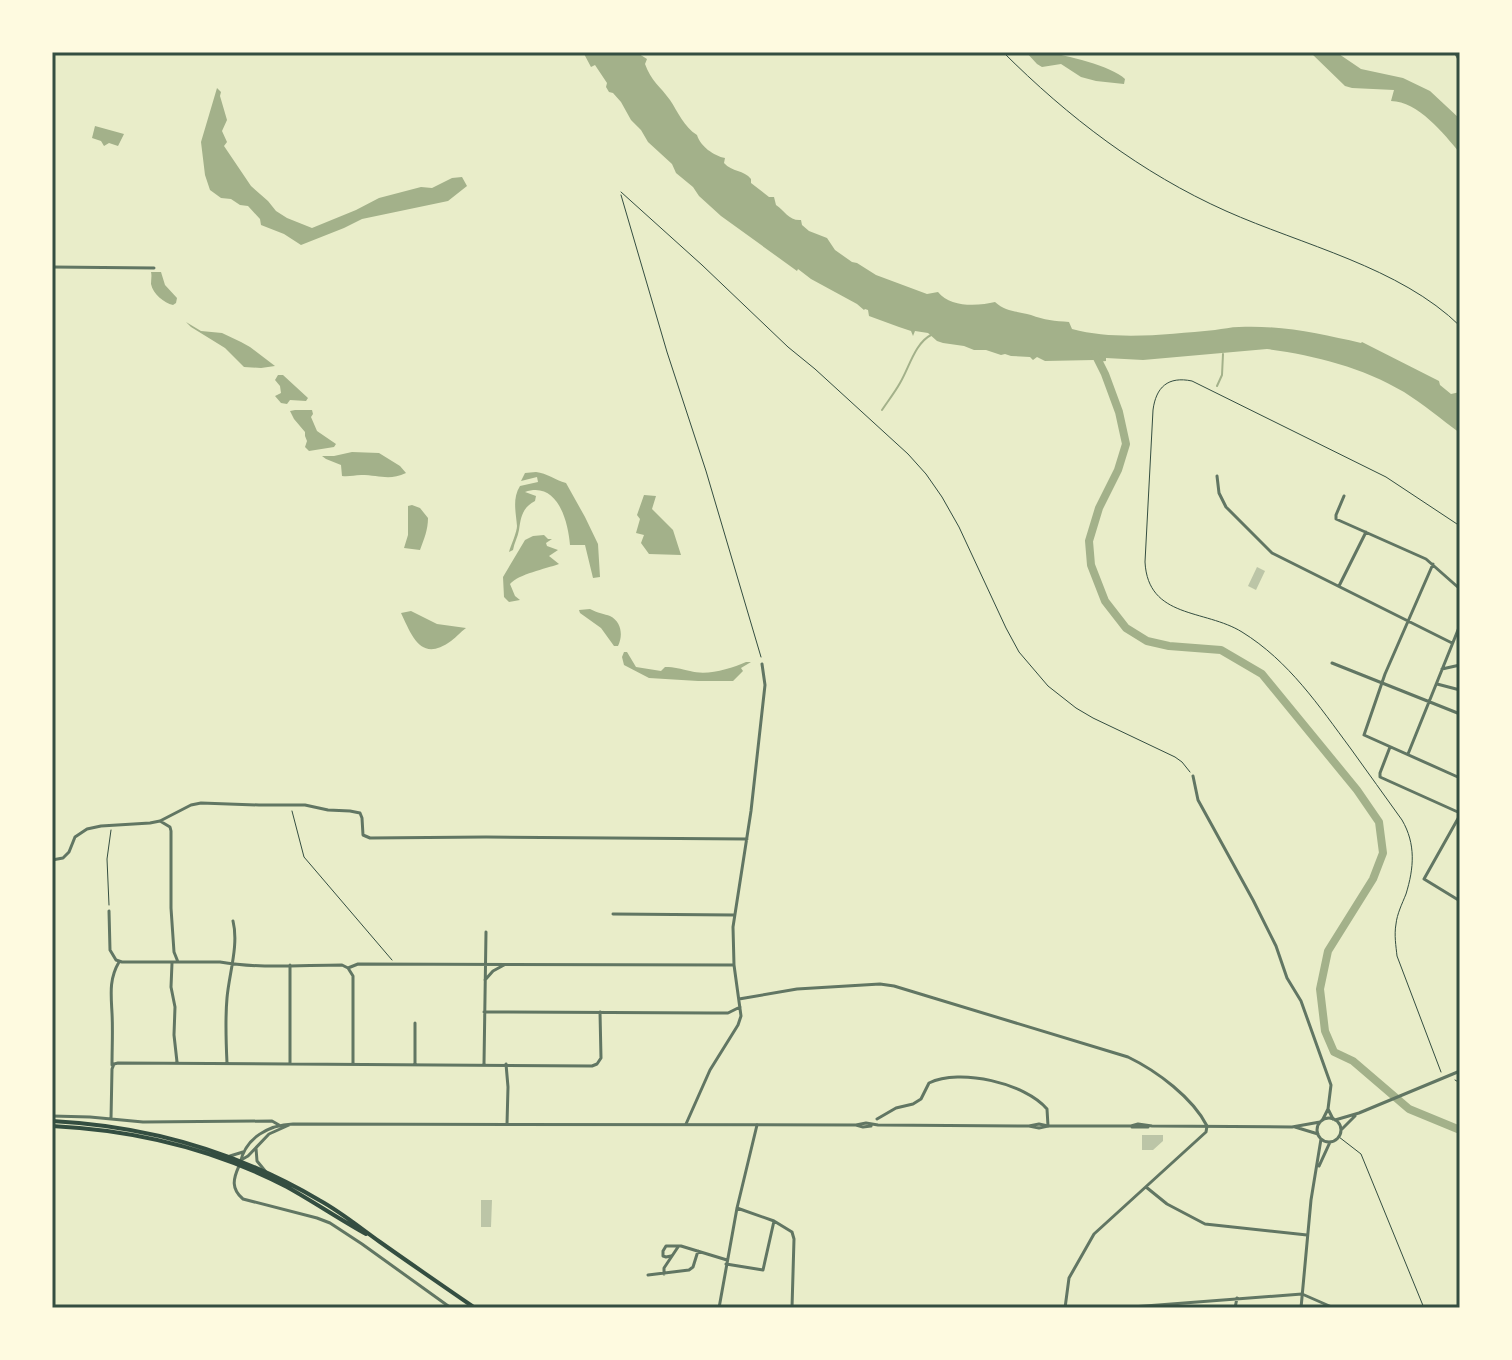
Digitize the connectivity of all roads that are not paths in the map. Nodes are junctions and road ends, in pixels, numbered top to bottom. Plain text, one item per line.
1 (1455, 52) edge
2 (1460, 61) edge
3 (52, 267) edge
4 (154, 268) dead end
5 (1217, 476) dead end
6 (1344, 496) dead end
7 (1366, 532) junction
8 (1433, 564) junction
9 (1338, 587) junction
10 (1460, 589) edge
11 (1408, 621) junction
12 (1460, 625) edge
13 (1452, 643) junction
14 (1332, 663) dead end
15 (762, 664) road end
16 (1460, 665) edge
17 (1442, 669) junction
18 (1381, 684) junction
19 (1436, 684) junction
20 (1460, 690) edge
21 (1428, 702) junction
22 (1460, 714) edge
23 (1390, 747) junction
24 (1408, 754) junction
25 (1193, 776) road end
26 (1460, 778) edge
27 (1460, 814) edge
28 (160, 821) junction
29 (747, 839) junction
30 (52, 860) edge
31 (1460, 901) edge
32 (109, 911) road end
33 (613, 914) dead end
34 (734, 915) junction
35 (233, 921) dead end
36 (486, 932) dead end
37 (118, 960) junction
38 (178, 962) junction
39 (172, 963) junction
40 (486, 964) junction
41 (512, 964) junction
42 (232, 965) junction
43 (290, 965) junction
44 (734, 965) junction
45 (348, 968) junction
46 (485, 980) junction
47 (739, 999) junction
48 (740, 1007) junction
49 (484, 1012) junction
50 (600, 1012) junction
51 (728, 1013) junction
52 (741, 1016) junction
53 (415, 1023) dead end
54 (178, 1063) junction
55 (227, 1063) junction
56 (290, 1063) junction
57 (353, 1063) junction
58 (415, 1063) junction
59 (484, 1064) junction
60 (506, 1064) junction
61 (112, 1069) junction
62 (1460, 1071) edge
63 (1328, 1109) junction
64 (1359, 1113) junction
65 (111, 1119) junction
66 (877, 1119) dead end
67 (1334, 1119) junction
68 (52, 1121) edge
69 (1321, 1121) junction
70 (507, 1124) junction
71 (686, 1124) junction
72 (757, 1125) junction
73 (279, 1126) junction
74 (1048, 1126) junction
75 (1207, 1126) junction
76 (1292, 1127) junction
77 (1341, 1130) junction
78 (1318, 1134) junction
79 (1321, 1139) junction
80 (1330, 1142) junction
81 (256, 1148) junction
82 (243, 1152) junction
83 (230, 1156) junction
84 (240, 1162) junction
85 (266, 1172) junction
86 (1316, 1173) junction
87 (1146, 1187) junction
88 (737, 1208) junction
89 (774, 1221) junction
90 (1308, 1235) junction
91 (375, 1239) junction
92 (681, 1246) junction
93 (698, 1251) junction
94 (671, 1256) junction
95 (727, 1262) junction
96 (664, 1274) junction
97 (648, 1275) dead end
98 (1302, 1294) junction
99 (1237, 1298) junction
100 (451, 1308) edge
101 (475, 1308) edge
102 (719, 1308) edge
103 (792, 1308) edge
104 (1065, 1308) edge
105 (1119, 1308) edge
106 (1129, 1308) edge
107 (1235, 1308) edge
108 (1301, 1308) edge
109 (1334, 1308) edge

1 - 2 street
3 - 4 street
5 - 9 street
6 - 7 street
7 - 8 street
7 - 9 street
8 - 10 street
8 - 11 street
9 - 11 street
11 - 13 street
11 - 18 street
12 - 13 street
13 - 17 street
14 - 18 street
15 - 29 street
16 - 17 street
17 - 19 street
18 - 21 street
18 - 23 street
19 - 20 street
19 - 21 street
21 - 22 street
21 - 24 street
23 - 24 street
23 - 27 street
24 - 26 street
25 - 63 street
27 - 31 street
28 - 29 street
28 - 30 street
28 - 38 street
29 - 34 street
32 - 37 street
33 - 34 street
34 - 44 street
35 - 42 street
36 - 40 street
37 - 39 street
37 - 61 street
38 - 39 street
38 - 42 street
39 - 54 street
40 - 41 street
40 - 45 street
40 - 46 street
41 - 44 street
41 - 46 street
42 - 43 street
42 - 55 street
43 - 45 street
43 - 56 street
44 - 47 street
45 - 57 street
46 - 49 street
47 - 48 street
47 - 75 street
48 - 51 street
48 - 52 street
49 - 50 street
49 - 59 street
50 - 51 street
50 - 60 street
51 - 52 street
52 - 71 street
53 - 58 street
54 - 55 street
54 - 61 street
55 - 56 street
56 - 57 street
57 - 58 street
58 - 59 street
59 - 60 street
60 - 70 street
61 - 65 street
62 - 64 street
63 - 67 street
63 - 69 street
64 - 67 street
64 - 77 street
65 - 68 street
65 - 73 street
66 - 74 street
67 - 69 street
67 - 77 street
68 - 83 main road
68 - 84 main road
69 - 76 street
69 - 78 street
70 - 71 street
70 - 73 street
71 - 72 street
72 - 74 street
72 - 88 street
73 - 81 street
73 - 82 street
74 - 75 street
75 - 76 street
75 - 87 street
76 - 78 street
77 - 80 street
78 - 79 street
79 - 80 street
79 - 86 street
80 - 86 street
81 - 84 street
81 - 85 street
82 - 83 street
82 - 84 street
83 - 84 main road
84 - 85 main road
84 - 91 main road
84 - 100 street
85 - 91 main road
86 - 90 street
87 - 90 street
87 - 104 street
88 - 89 street
88 - 95 street
89 - 95 street
89 - 103 street
90 - 98 street
91 - 101 main road
92 - 93 street
92 - 94 street
92 - 94 street
93 - 95 street
93 - 96 street
94 - 96 street
95 - 102 street
96 - 97 street
98 - 99 street
98 - 108 street
98 - 109 street
99 - 106 street
99 - 107 street
105 - 106 street

